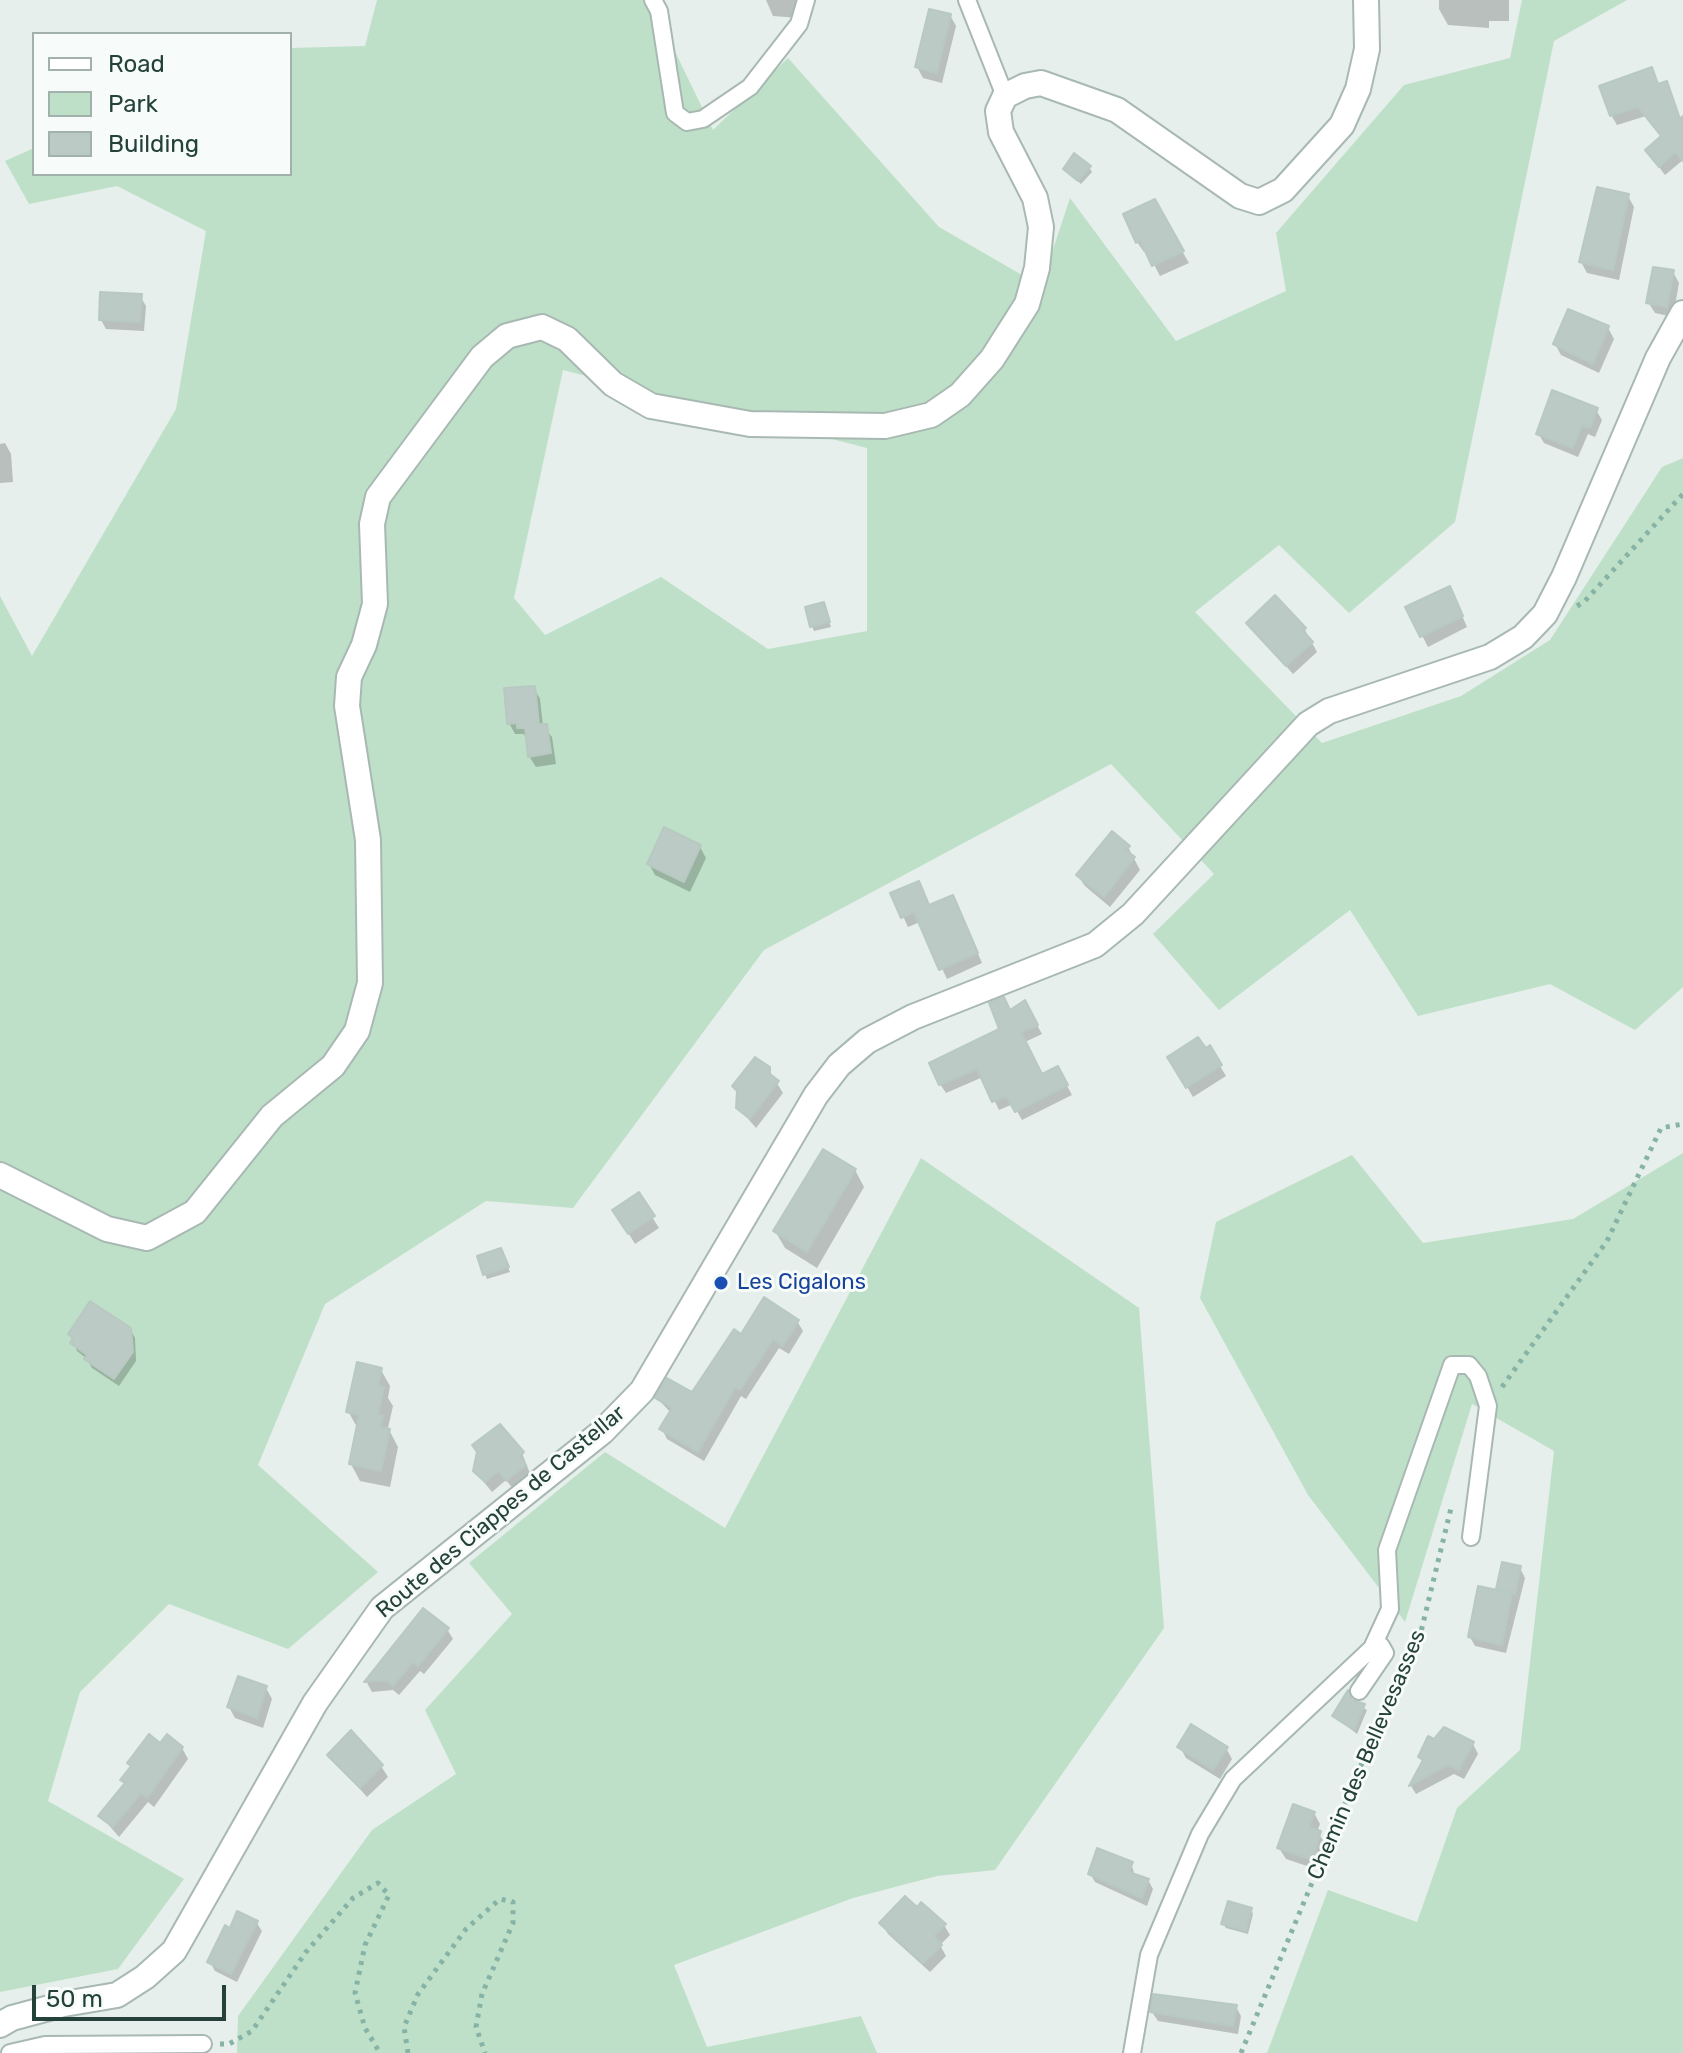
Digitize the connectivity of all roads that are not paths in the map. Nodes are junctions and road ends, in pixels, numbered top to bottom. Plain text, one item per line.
1 (653, 0) edge
2 (806, 0) edge
3 (967, 0) edge
4 (1366, 0) edge
5 (1005, 96) junction
6 (1683, 313) edge
7 (0, 1175) edge
8 (1471, 1537) dead end
9 (1372, 1648) junction
10 (1359, 1691) dead end
11 (0, 2025) edge
12 (203, 2044) road end
13 (10, 2053) edge
14 (1132, 2053) edge

1 - 2 lane
3 - 5 lane
4 - 5 street
5 - 7 street
6 - 11 street, Route des Ciappes de Castellar
8 - 9 lane, Chemin des Bellevesasses
9 - 10 lane
9 - 14 lane, Chemin des Bellevesasses
12 - 13 lane

